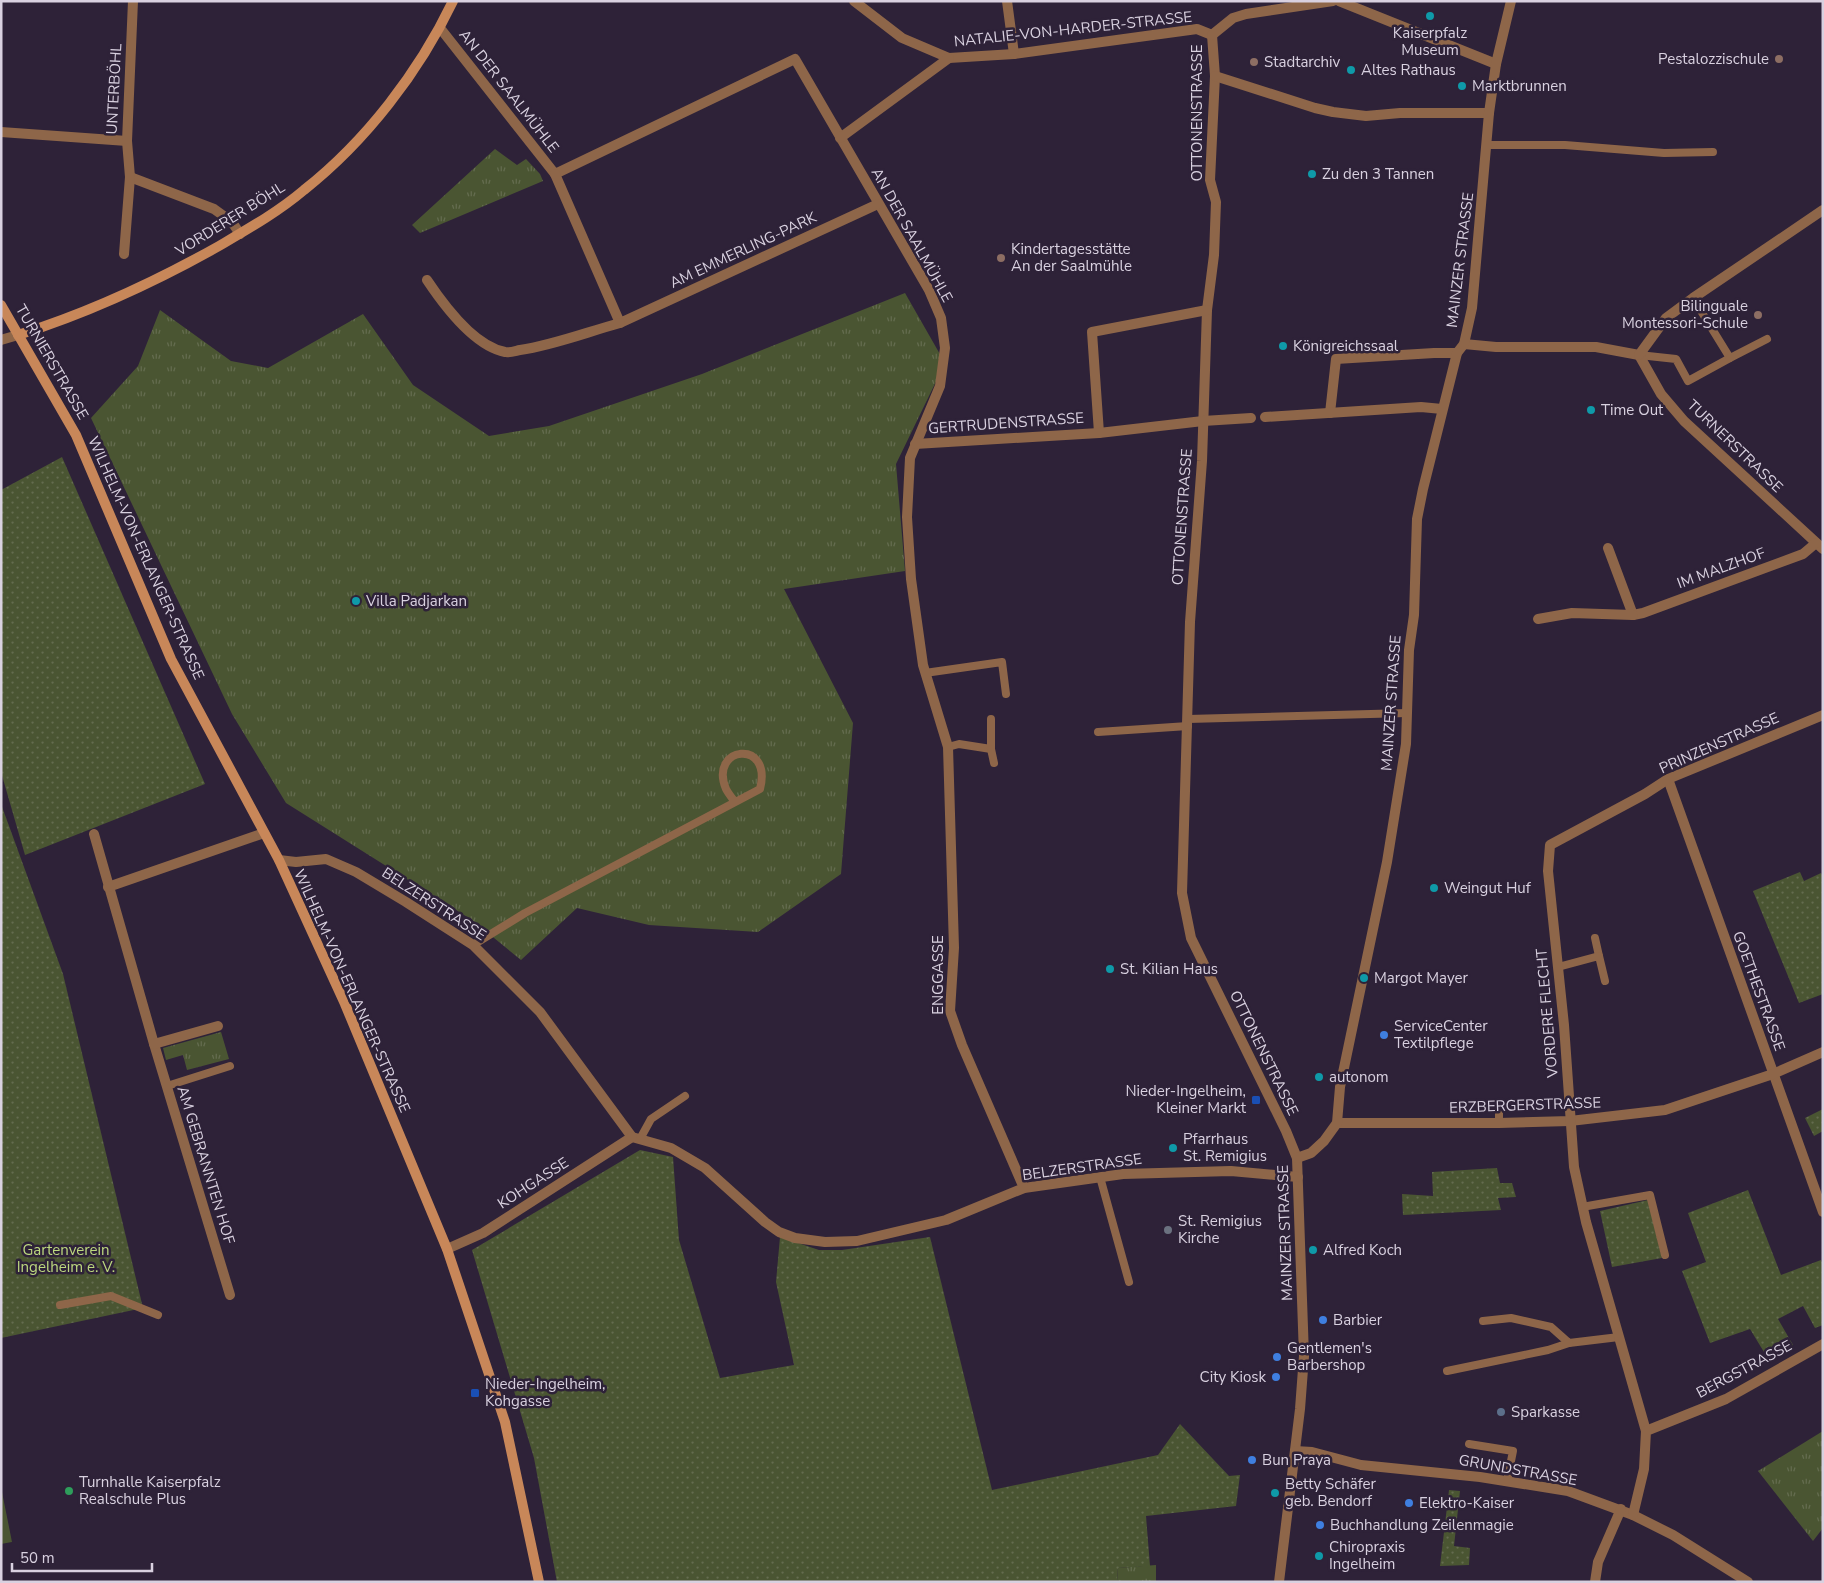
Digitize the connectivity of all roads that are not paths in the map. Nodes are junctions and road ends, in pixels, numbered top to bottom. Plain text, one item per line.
1 (134, 1) edge
2 (453, 1) edge
3 (854, 1) edge
4 (1007, 1) edge
5 (1332, 1) edge
6 (1339, 1) edge
7 (1511, 1) edge
8 (440, 28) junction
9 (1212, 35) junction
10 (1014, 54) junction
11 (949, 58) junction
12 (1496, 64) junction
13 (1215, 76) junction
14 (1489, 113) junction
15 (1, 132) edge
16 (840, 138) junction
17 (127, 141) junction
18 (1486, 145) junction
19 (1713, 152) dead end
20 (555, 174) junction
21 (130, 178) junction
22 (878, 204) junction
23 (1823, 210) edge
24 (240, 234) junction
25 (124, 254) dead end
26 (427, 280) dead end
27 (1693, 298) junction
28 (1, 304) edge
29 (1207, 310) junction
30 (620, 323) junction
31 (18, 335) junction
32 (1767, 339) dead end
33 (1, 340) edge
34 (1464, 344) junction
35 (1457, 354) junction
36 (1639, 355) junction
37 (1730, 358) junction
38 (1442, 409) junction
39 (1330, 413) junction
40 (1265, 416) dead end
41 (1252, 418) dead end
42 (1203, 421) junction
43 (1099, 433) junction
44 (76, 435) joint
45 (915, 444) junction
46 (1819, 546) edge
47 (1608, 548) dead end
48 (1633, 615) junction
49 (1538, 619) dead end
50 (925, 673) junction
51 (1006, 694) dead end
52 (1407, 713) junction
53 (1821, 718) edge
54 (991, 719) dead end
55 (1188, 722) junction
56 (940, 724) joint
57 (1098, 732) dead end
58 (948, 747) junction
59 (991, 749) junction
60 (994, 764) dead end
61 (1668, 779) junction
62 (735, 802) junction
63 (264, 833) junction
64 (94, 834) dead end
65 (1550, 845) joint
66 (279, 860) junction
67 (108, 887) junction
68 (1595, 938) dead end
69 (473, 945) junction
70 (1599, 956) junction
71 (1558, 967) junction
72 (1605, 982) dead end
73 (218, 1026) dead end
74 (154, 1044) junction
75 (1823, 1052) edge
76 (230, 1066) dead end
77 (1773, 1074) junction
78 (167, 1086) junction
79 (685, 1096) dead end
80 (1499, 1111) dead end
81 (1570, 1121) junction
82 (1337, 1123) junction
83 (1499, 1123) junction
84 (636, 1138) junction
85 (1297, 1158) junction
86 (1100, 1177) junction
87 (1298, 1177) junction
88 (1024, 1188) junction
89 (1582, 1207) junction
90 (1823, 1212) edge
91 (447, 1249) junction
92 (1665, 1255) dead end
93 (1129, 1282) dead end
94 (230, 1295) dead end
95 (60, 1305) dead end
96 (158, 1315) dead end
97 (1483, 1320) dead end
98 (1619, 1337) junction
99 (1569, 1343) junction
100 (1823, 1344) edge
101 (1448, 1371) dead end
102 (1646, 1432) junction
103 (1469, 1444) dead end
104 (1295, 1451) junction
105 (1507, 1481) junction
106 (1621, 1509) junction
107 (1633, 1515) junction
108 (540, 1582) edge
109 (1279, 1582) edge
110 (1595, 1582) edge
111 (1748, 1582) edge

1 - 17 street, UNTERBÖHL
2 - 8 main road, VORDERER BÖHL
3 - 11 street, NATALIE-VON-HARDER-STRASSE
4 - 10 street
5 - 9 street, NATALIE-VON-HARDER-STRASSE
6 - 12 street
7 - 12 street, MAINZER STRASSE
8 - 20 street, AN DER SAALMÜHLE
8 - 24 main road, VORDERER BÖHL
9 - 10 street, NATALIE-VON-HARDER-STRASSE
9 - 13 street, OTTONENSTRASSE
10 - 11 street, NATALIE-VON-HARDER-STRASSE
11 - 16 street
12 - 14 street, MAINZER STRASSE
13 - 14 street
13 - 29 street, OTTONENSTRASSE
14 - 18 street, MAINZER STRASSE
15 - 17 street
16 - 20 street, AN DER SAALMÜHLE
16 - 22 street, AN DER SAALMÜHLE
17 - 21 street, UNTERBÖHL
18 - 19 lane
18 - 34 street, MAINZER STRASSE
20 - 30 street
21 - 24 street
21 - 25 street, UNTERBÖHL
22 - 30 street, AM EMMERLING-PARK
22 - 45 street, AN DER SAALMÜHLE
23 - 27 street
24 - 31 main road, VORDERER BÖHL
26 - 30 street, AM EMMERLING-PARK
27 - 36 street
27 - 37 lane
28 - 31 main road, TURNIERSTRASSE
29 - 42 street, OTTONENSTRASSE
29 - 43 street, GERTRUDENSTRASSE
31 - 33 street, VORDERER BÖHL
31 - 44 main road, TURNIERSTRASSE
32 - 37 lane
34 - 35 street, MAINZER STRASSE
34 - 36 street
35 - 38 street, MAINZER STRASSE
35 - 39 street
36 - 37 lane
36 - 46 street, TURNERSTRASSE
38 - 39 street
38 - 52 street, MAINZER STRASSE
39 - 40 street
41 - 42 street, GERTRUDENSTRASSE
42 - 43 street, GERTRUDENSTRASSE
42 - 55 street, OTTONENSTRASSE
43 - 45 street, GERTRUDENSTRASSE
44 - 63 main road, WILHELM-VON-ERLANGER-STRASSE
45 - 50 street, AN DER SAALMÜHLE
46 - 48 street, IM MALZHOF
47 - 48 street
48 - 49 street, IM MALZHOF
50 - 51 lane
50 - 56 street, AN DER SAALMÜHLE
52 - 55 lane
52 - 82 street, MAINZER STRASSE
53 - 61 street, PRINZENSTRASSE
54 - 59 lane
55 - 57 lane
55 - 85 street, OTTONENSTRASSE
56 - 58 street, ENGGASSE
58 - 59 lane
58 - 88 street, ENGGASSE
59 - 60 lane
61 - 65 street, PRINZENSTRASSE
61 - 77 street, GOETHESTRASSE
62 - 62 lane
62 - 69 lane
63 - 66 main road, WILHELM-VON-ERLANGER-STRASSE
63 - 67 street
64 - 67 street, AM GEBRANNTEN HOF
65 - 71 street, VORDERE FLECHT
66 - 69 street, BELZERSTRASSE
66 - 91 main road, WILHELM-VON-ERLANGER-STRASSE
67 - 74 street, AM GEBRANNTEN HOF
68 - 70 lane
69 - 84 street, BELZERSTRASSE
70 - 71 lane
70 - 72 lane
71 - 81 street, VORDERE FLECHT
73 - 74 street
74 - 78 street, AM GEBRANNTEN HOF
75 - 77 street, ERZBERGERSTRASSE
76 - 78 lane
77 - 81 street, ERZBERGERSTRASSE
77 - 90 street, GOETHESTRASSE
78 - 94 street, AM GEBRANNTEN HOF
79 - 84 lane
80 - 83 lane
81 - 83 street, ERZBERGERSTRASSE
81 - 89 street, VORDERE FLECHT
82 - 83 street, ERZBERGERSTRASSE
82 - 85 street, MAINZER STRASSE
84 - 88 street, BELZERSTRASSE
84 - 91 street, KOHGASSE
85 - 87 street, MAINZER STRASSE
86 - 87 street, BELZERSTRASSE
86 - 88 street, BELZERSTRASSE
86 - 93 lane
87 - 104 street, MAINZER STRASSE
89 - 92 lane
89 - 98 street, VORDERE FLECHT
91 - 108 main road, WILHELM-VON-ERLANGER-STRASSE
95 - 96 lane
97 - 99 lane
98 - 99 lane
98 - 102 street, VORDERE FLECHT
99 - 101 lane
100 - 102 street, BERGSTRASSE
102 - 107 street
103 - 105 lane
104 - 105 street, GRUNDSTRASSE
104 - 109 street, MAINZER STRASSE
105 - 106 street, GRUNDSTRASSE
106 - 107 street, GRUNDSTRASSE
106 - 110 street
107 - 111 street, GRUNDSTRASSE

